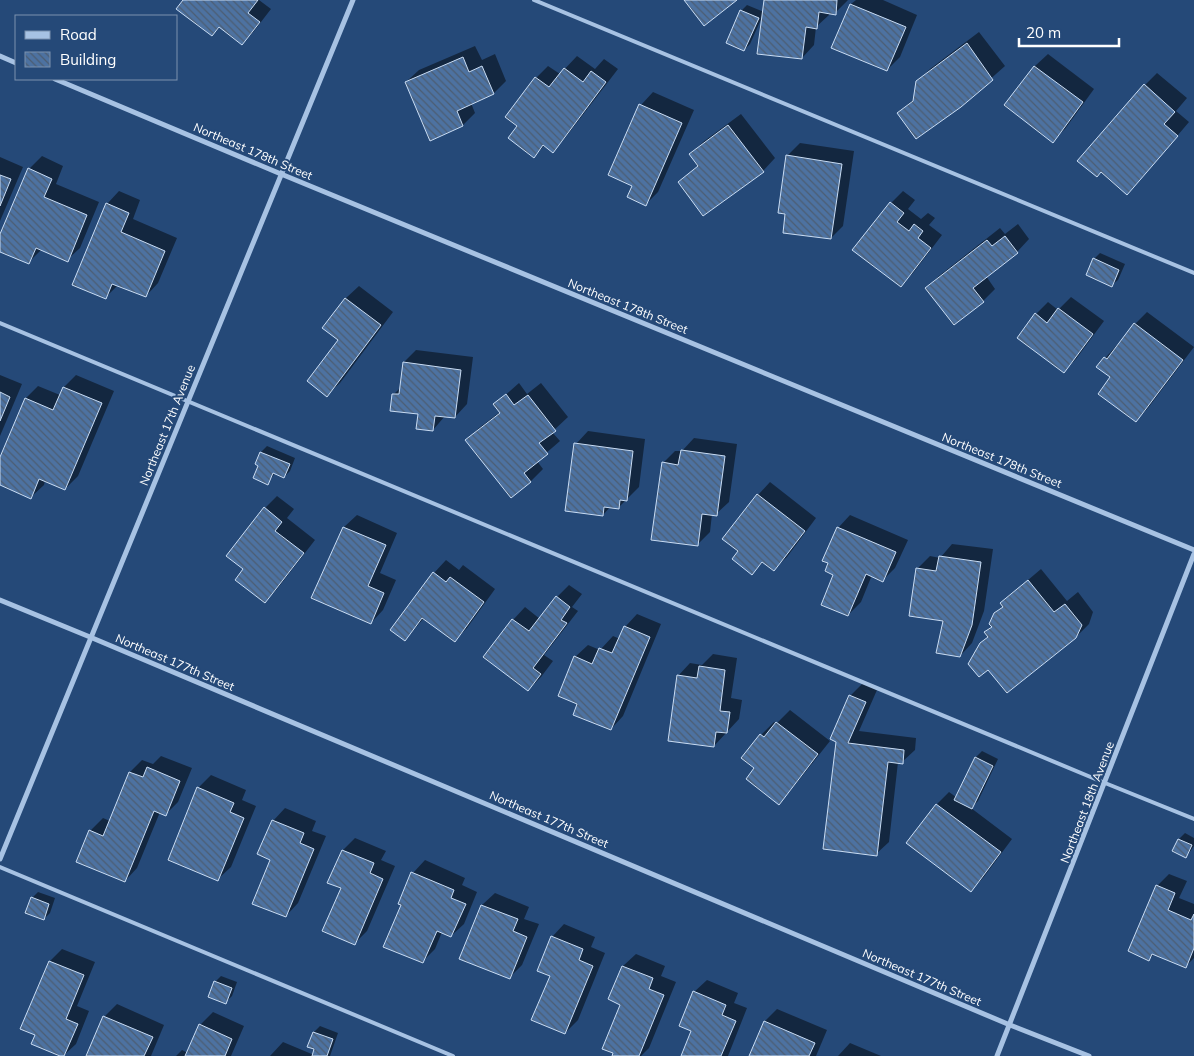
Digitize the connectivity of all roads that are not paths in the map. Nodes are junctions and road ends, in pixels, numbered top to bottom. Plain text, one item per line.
1 (353, 0) edge
2 (534, 0) edge
3 (0, 56) edge
4 (15, 63) edge
5 (56, 80) edge
6 (281, 174) junction
7 (1194, 273) edge
8 (0, 323) edge
9 (188, 401) junction
10 (1194, 550) edge
11 (1194, 554) edge
12 (0, 600) edge
13 (90, 637) junction
14 (1105, 783) junction
15 (1194, 819) edge
16 (0, 859) edge
17 (0, 867) edge
18 (1010, 1025) junction
19 (453, 1056) edge
20 (997, 1056) edge
21 (1090, 1056) edge

1 - 6 street, Northeast 17th Avenue
2 - 7 lane
3 - 4 street
5 - 6 street, Northeast 178th Street
6 - 9 street, Northeast 17th Avenue
6 - 10 street, Northeast 178th Street
8 - 9 lane
9 - 13 street, Northeast 17th Avenue
9 - 14 lane
11 - 14 street, Northeast 18th Avenue
12 - 13 street, Northeast 177th Street
13 - 16 street, Northeast 17th Avenue
13 - 18 street, Northeast 177th Street
14 - 15 lane
14 - 18 street, Northeast 18th Avenue
17 - 19 lane
18 - 20 street, Northeast 18th Avenue
18 - 21 street, Northeast 177th Street

